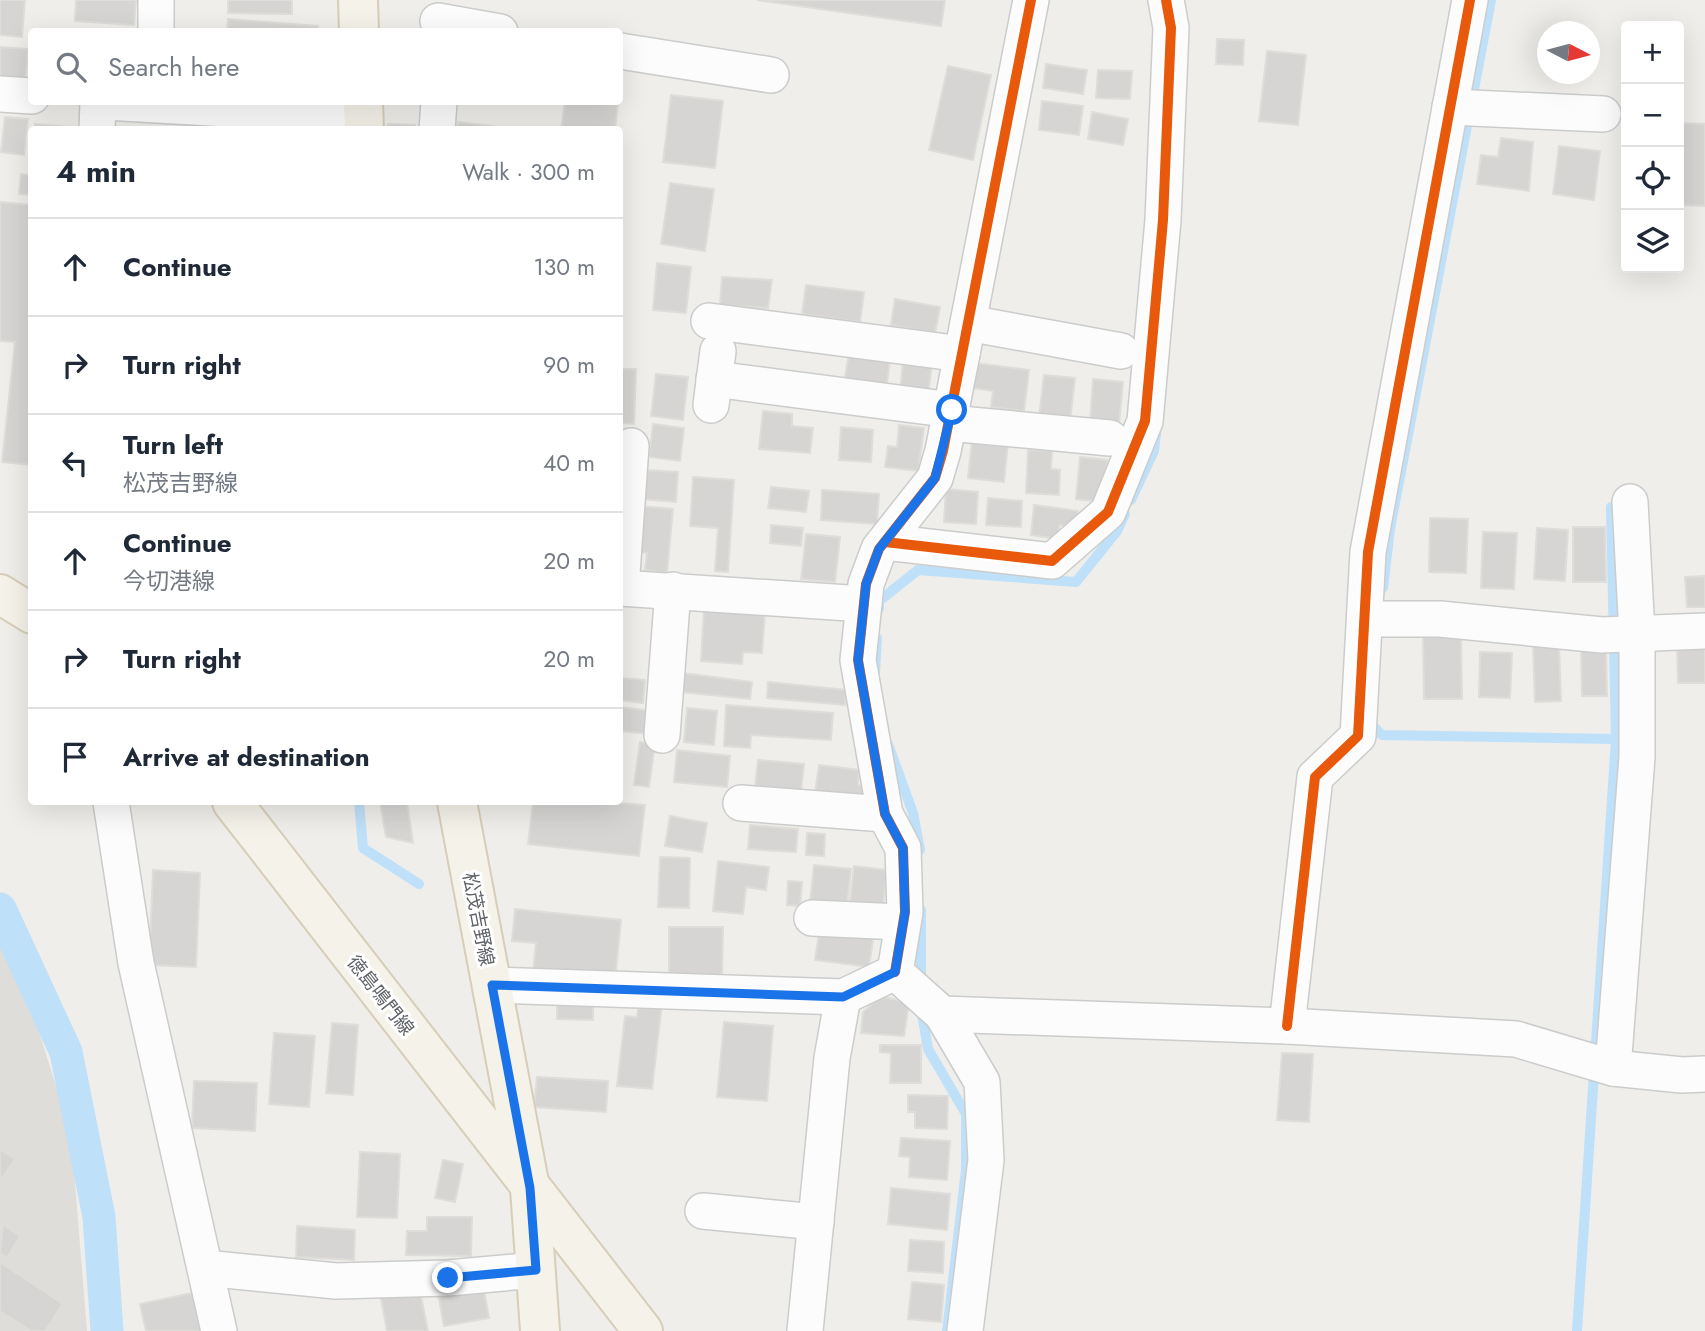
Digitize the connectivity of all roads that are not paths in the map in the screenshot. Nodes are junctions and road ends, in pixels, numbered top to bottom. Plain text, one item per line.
1 (156, 0) edge
2 (358, 0) edge
3 (1031, 0) edge
4 (1166, 0) edge
5 (1470, 0) edge
6 (438, 18) edge
7 (156, 28) edge
8 (359, 28) edge
9 (482, 28) edge
10 (623, 51) edge
11 (771, 75) dead end
12 (0, 94) edge
13 (28, 96) edge
14 (97, 105) edge
15 (166, 105) edge
16 (439, 105) edge
17 (1450, 107) junction
18 (1603, 114) dead end
19 (363, 116) edge
20 (231, 120) edge
21 (97, 126) edge
22 (437, 126) edge
23 (965, 338) junction
24 (1121, 351) dead end
25 (950, 416) junction
26 (1110, 438) dead end
27 (631, 446) dead end
28 (1630, 502) dead end
29 (885, 542) junction
30 (623, 549) edge
31 (623, 588) edge
32 (673, 590) junction
33 (0, 594) edge
34 (864, 604) junction
35 (28, 612) edge
36 (1365, 619) junction
37 (1705, 631) edge
38 (1637, 634) junction
39 (662, 735) dead end
40 (741, 803) dead end
41 (111, 805) edge
42 (234, 805) edge
43 (458, 805) edge
44 (885, 814) junction
45 (812, 918) dead end
46 (901, 922) junction
47 (895, 972) junction
48 (492, 985) junction
49 (843, 997) junction
50 (942, 1014) junction
51 (1286, 1026) junction
52 (1613, 1068) junction
53 (1705, 1074) edge
54 (530, 1188) junction
55 (703, 1211) dead end
56 (816, 1222) junction
57 (205, 1268) junction
58 (536, 1270) junction
59 (219, 1331) edge
60 (540, 1331) edge
61 (643, 1331) edge
62 (805, 1331) edge
63 (965, 1331) edge

1 - 7 street
2 - 8 main road
3 - 23 street
4 - 29 street
5 - 17 street
6 - 9 street
10 - 11 street
12 - 13 street
14 - 21 street
15 - 20 street
16 - 22 street
17 - 18 street
17 - 36 street
19 - 20 street
23 - 24 street
23 - 25 street
23 - 25 street
25 - 26 street
25 - 29 street
27 - 30 street
28 - 38 street
29 - 34 street
31 - 32 street
32 - 34 street
32 - 39 street
33 - 35 main road
34 - 44 street
36 - 38 street
36 - 51 street
37 - 38 street
38 - 52 street
40 - 44 street
41 - 57 street
42 - 54 main road, 徳島鳴門線
43 - 48 main road, 松茂吉野線
44 - 46 street
45 - 46 street
46 - 47 street
47 - 49 street
47 - 50 street
48 - 49 street
48 - 54 main road, 松茂吉野線
49 - 56 street
50 - 51 street
50 - 63 street
51 - 52 street
52 - 53 street
54 - 58 main road
54 - 61 main road, 松茂吉野線
55 - 56 street
56 - 62 street
57 - 58 street
57 - 59 street
58 - 60 main road

